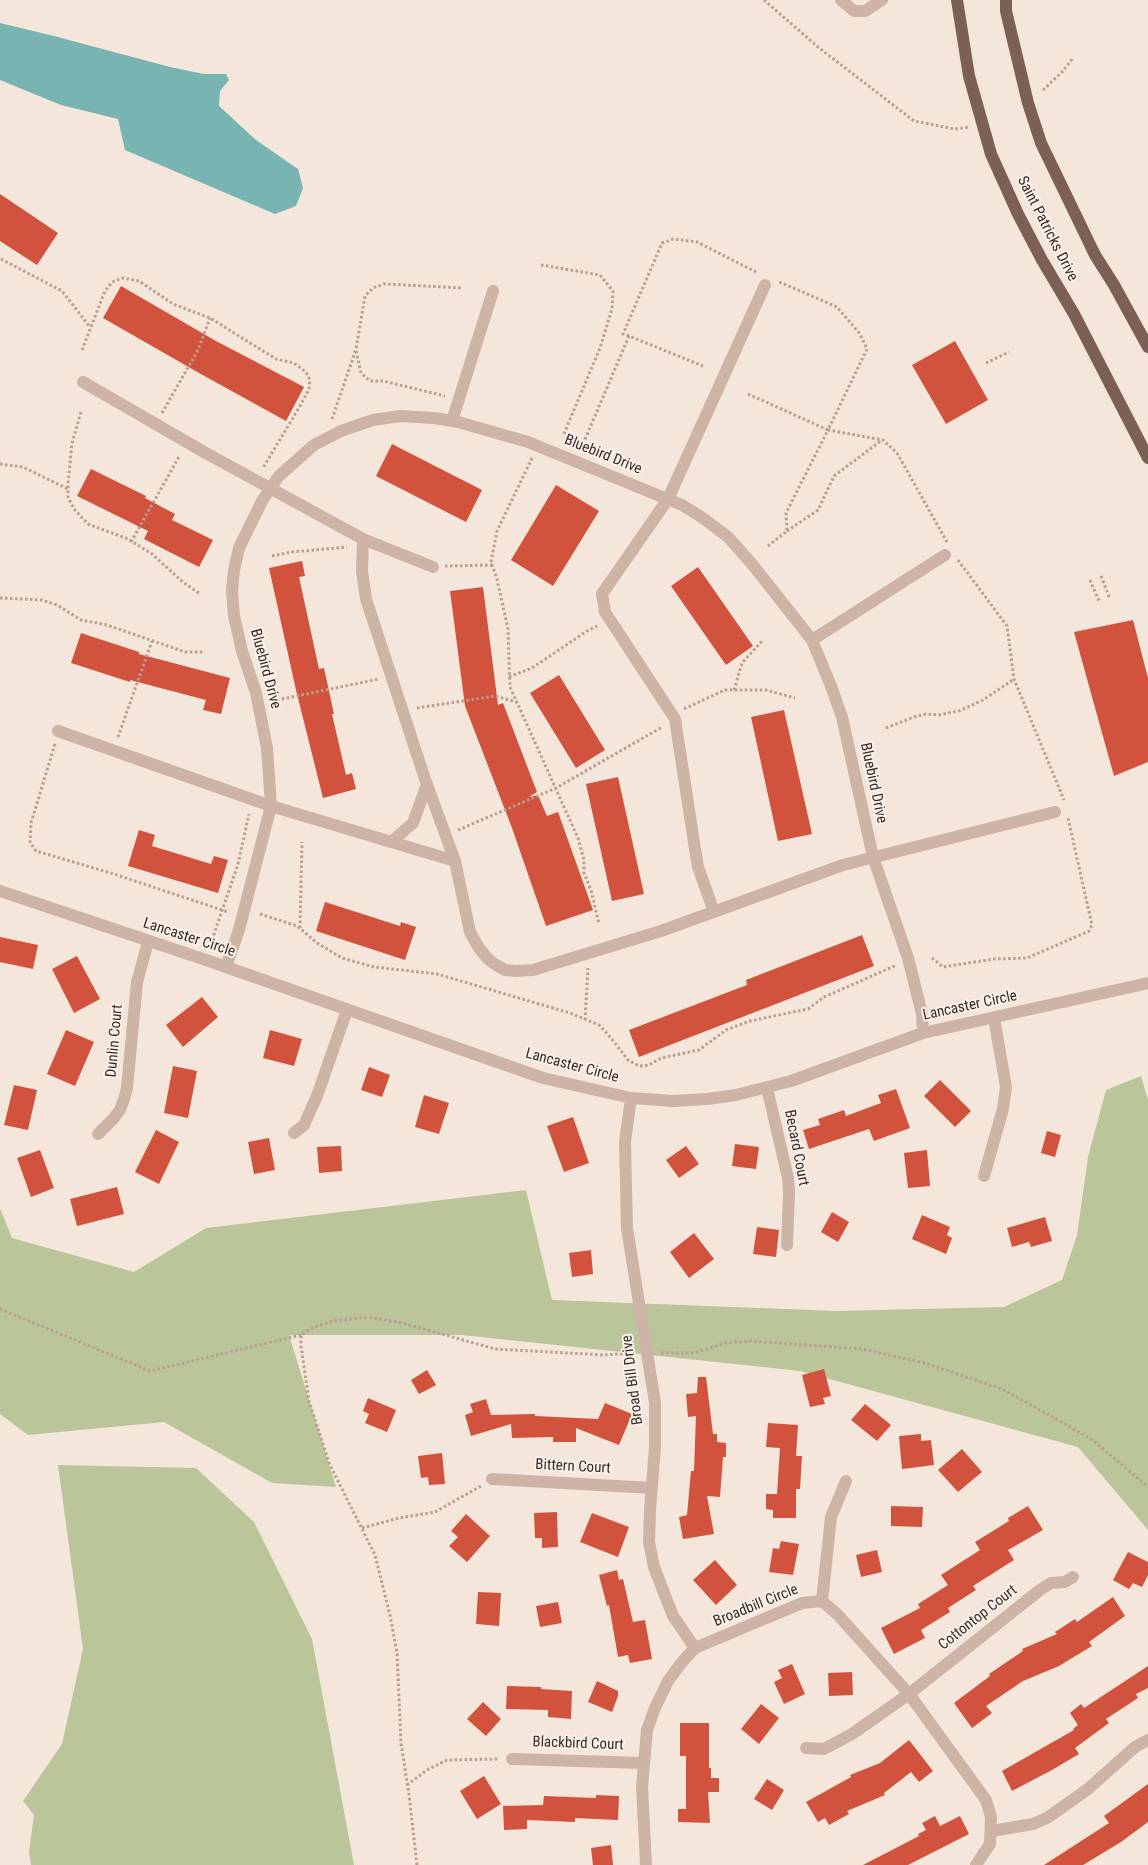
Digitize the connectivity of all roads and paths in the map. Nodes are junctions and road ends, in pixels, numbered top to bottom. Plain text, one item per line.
1 (764, 0) edge
2 (841, 0) edge
3 (882, 0) edge
4 (957, 0) edge
5 (1006, 0) edge
6 (1073, 58) dead end
7 (1043, 90) dead end
8 (982, 125) junction
9 (1, 259) edge
10 (541, 265) dead end
11 (765, 284) dead end
12 (463, 288) dead end
13 (493, 291) dead end
14 (210, 318) junction
15 (90, 328) junction
16 (1148, 347) edge
17 (356, 349) junction
18 (82, 350) dead end
19 (1009, 352) dead end
20 (986, 363) dead end
21 (703, 366) dead end
22 (83, 382) dead end
23 (448, 397) dead end
24 (81, 412) dead end
25 (452, 421) junction
26 (155, 424) junction
27 (564, 436) dead end
28 (1143, 438) edge
29 (325, 439) junction
30 (883, 440) junction
31 (188, 442) junction
32 (583, 444) dead end
33 (537, 446) junction
34 (1148, 458) edge
35 (0, 464) edge
36 (262, 469) dead end
37 (68, 489) junction
38 (270, 489) junction
39 (668, 499) junction
40 (787, 530) junction
41 (131, 542) junction
42 (363, 542) junction
43 (768, 546) dead end
44 (949, 551) junction
45 (272, 556) dead end
46 (492, 565) junction
47 (433, 567) joint
48 (1101, 576) dead end
49 (1090, 580) dead end
50 (199, 593) dead end
51 (0, 598) edge
52 (1110, 599) dead end
53 (1100, 603) dead end
54 (610, 620) junction
55 (812, 640) junction
56 (152, 641) junction
57 (762, 641) dead end
58 (203, 652) dead end
59 (392, 676) junction
60 (509, 677) junction
61 (1014, 679) junction
62 (734, 690) junction
63 (285, 697) dead end
64 (796, 698) dead end
65 (517, 702) junction
66 (402, 710) junction
67 (683, 710) dead end
68 (663, 726) dead end
69 (886, 728) dead end
70 (58, 731) dead end
71 (113, 752) junction
72 (52, 758) dead end
73 (427, 784) junction
74 (556, 788) junction
75 (1064, 802) dead end
76 (270, 806) junction
77 (251, 808) dead end
78 (1061, 812) joint
79 (446, 835) junction
80 (302, 842) dead end
81 (391, 842) junction
82 (873, 857) junction
83 (455, 861) junction
84 (0, 891) edge
85 (223, 911) junction
86 (714, 912) junction
87 (230, 913) dead end
88 (260, 914) dead end
89 (599, 924) dead end
90 (300, 929) junction
91 (212, 940) dead end
92 (148, 942) junction
93 (589, 953) junction
94 (932, 958) dead end
95 (909, 961) junction
96 (226, 967) junction
97 (1148, 983) edge
98 (347, 1010) junction
99 (994, 1018) junction
100 (585, 1020) junction
101 (923, 1033) junction
102 (767, 1088) junction
103 (631, 1098) junction
104 (294, 1133) dead end
105 (98, 1134) dead end
106 (984, 1176) dead end
107 (787, 1246) dead end
108 (0, 1309) edge
109 (301, 1334) junction
110 (647, 1353) junction
111 (492, 1479) joint
112 (846, 1481) dead end
113 (1148, 1487) edge
114 (652, 1488) junction
115 (362, 1528) junction
116 (1073, 1577) dead end
117 (822, 1601) junction
118 (695, 1648) junction
119 (908, 1694) junction
120 (1148, 1740) edge
121 (806, 1748) dead end
122 (512, 1759) joint
123 (644, 1762) junction
124 (407, 1785) junction
125 (992, 1831) junction
126 (417, 1865) edge
127 (646, 1865) edge
128 (976, 1865) edge

1 - 8 path
2 - 3 street
4 - 8 main road, Saint Patricks Drive
5 - 16 main road, Saint Patricks Drive
6 - 7 path
8 - 28 main road, Saint Patricks Drive
9 - 15 path
10 - 27 path
11 - 39 street
12 - 17 path
13 - 25 street
14 - 15 path
14 - 26 path
14 - 36 path
15 - 18 path
17 - 23 path
17 - 29 path
19 - 20 path
21 - 32 path
22 - 26 street
24 - 37 path
25 - 29 street, Bluebird Drive
25 - 33 street, Bluebird Drive
26 - 31 street
28 - 34 main road, Saint Patricks Drive
29 - 38 street, Bluebird Drive
30 - 40 path
30 - 40 path
30 - 44 path
31 - 38 street
31 - 41 path
33 - 39 street, Bluebird Drive
33 - 46 path
35 - 37 path
37 - 41 path
38 - 42 street
38 - 76 street, Bluebird Drive
39 - 54 street
39 - 55 street, Bluebird Drive
40 - 43 path
41 - 50 path
42 - 45 path
42 - 47 street
42 - 59 street
44 - 55 street
44 - 61 path
46 - 47 path
46 - 60 path
48 - 52 path
49 - 53 path
51 - 56 path
54 - 60 path
54 - 86 street
55 - 82 street, Bluebird Drive
56 - 58 path
56 - 71 path
57 - 62 path
59 - 63 path
59 - 66 street
60 - 65 path
61 - 69 path
61 - 75 path
62 - 64 path
62 - 67 path
65 - 66 path
65 - 74 path
66 - 73 street
68 - 74 path
70 - 71 street
71 - 76 street
72 - 85 path
73 - 79 street
73 - 81 street
74 - 79 path
74 - 89 path
76 - 81 street
76 - 96 street, Bluebird Drive
77 - 85 path
78 - 82 street
78 - 94 path
79 - 83 street
80 - 90 path
81 - 83 street
82 - 86 street
82 - 95 street, Bluebird Drive
83 - 93 street
84 - 92 street, Lancaster Circle
85 - 87 path
85 - 91 path
86 - 93 street
88 - 90 path
90 - 100 path
92 - 96 street, Lancaster Circle
92 - 105 street, Dunlin Court
93 - 100 path
95 - 100 path
95 - 101 street, Bluebird Drive
96 - 98 street, Lancaster Circle
97 - 99 street, Lancaster Circle
98 - 103 street, Lancaster Circle
98 - 104 street
99 - 101 street, Lancaster Circle
99 - 106 street
101 - 102 street, Lancaster Circle
102 - 103 street, Lancaster Circle
102 - 107 street, Becard Court
103 - 110 street, Broad Bill Drive
108 - 109 path
109 - 110 path
109 - 115 path
110 - 113 path
110 - 114 street, Broad Bill Drive
111 - 114 street, Bittern Court
111 - 115 path
112 - 117 street
114 - 118 street, Broad Bill Drive
115 - 124 path
116 - 119 street, Cottontop Court
117 - 118 street, Broadbill Circle
117 - 119 street, Broadbill Circle
118 - 123 street, Broadbill Circle
119 - 121 street, Cottontop Court
119 - 125 street, Broadbill Circle
120 - 125 street
122 - 123 street, Blackbird Court
122 - 124 path
123 - 127 street, Broadbill Circle
124 - 126 path
125 - 128 street, Broadbill Circle

